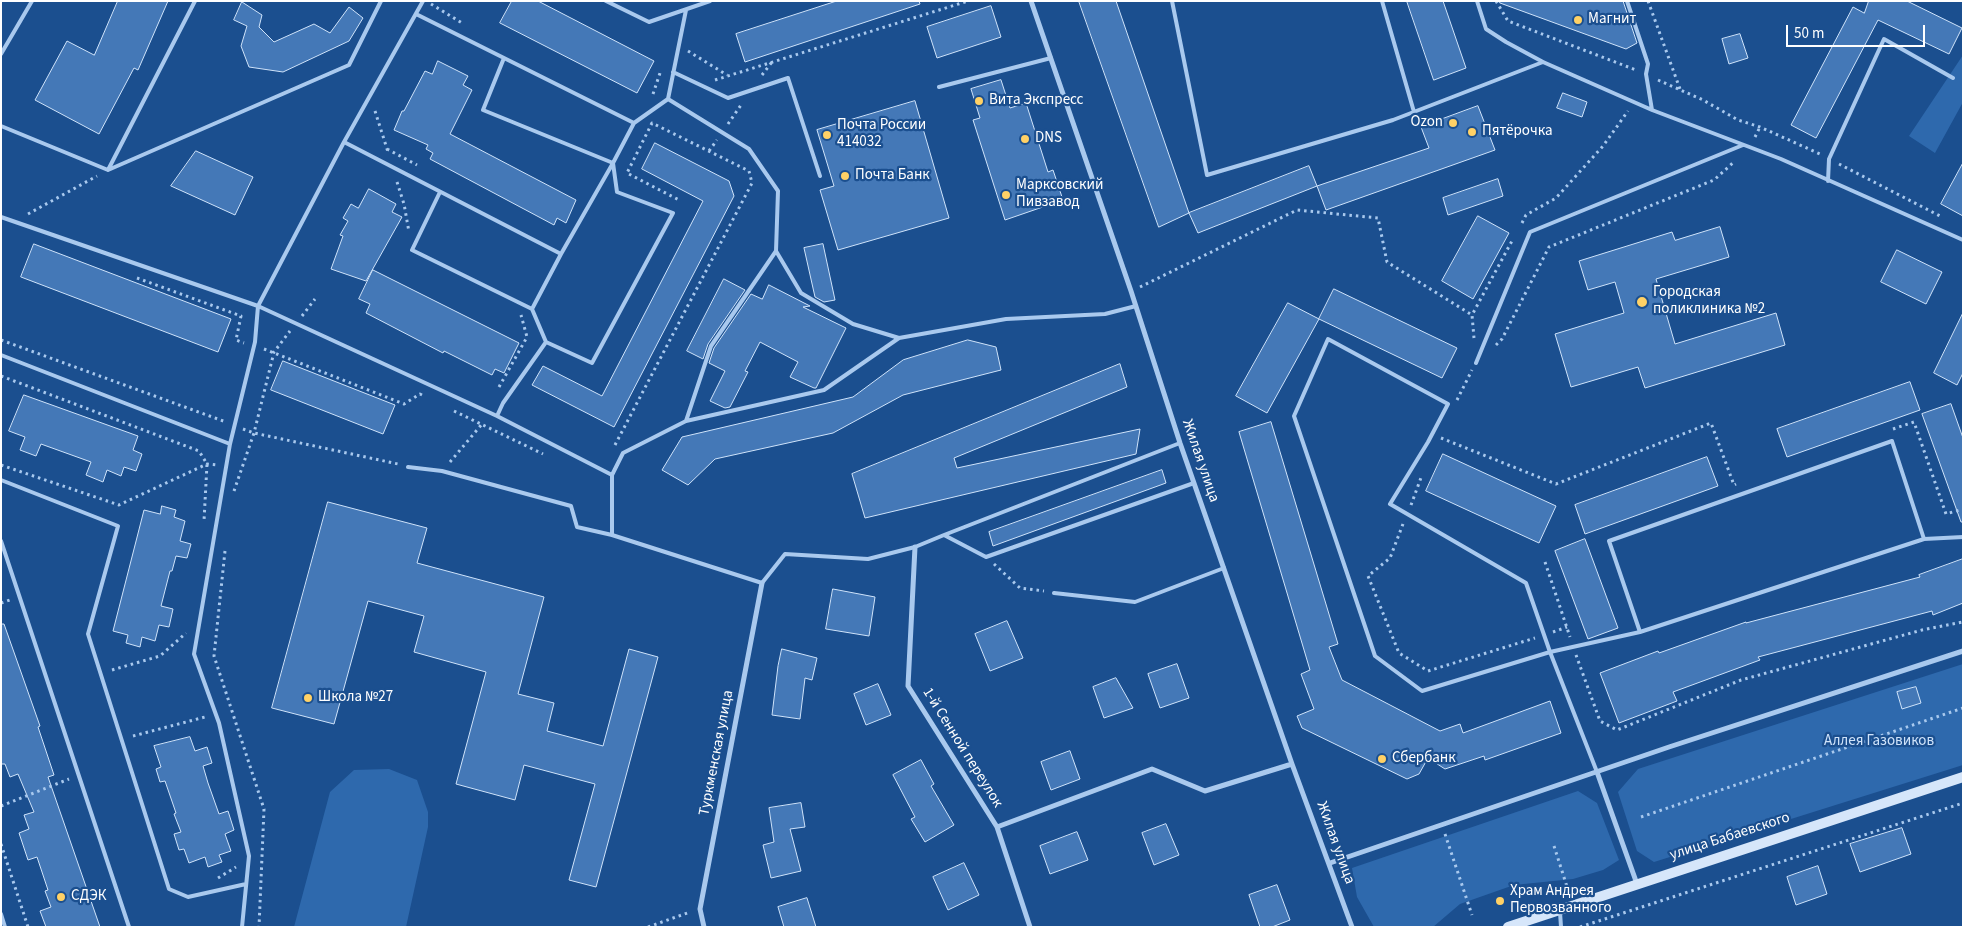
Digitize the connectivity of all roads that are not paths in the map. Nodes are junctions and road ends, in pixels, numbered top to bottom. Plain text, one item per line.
1 (32, 1) edge
2 (195, 1) edge
3 (381, 1) edge
4 (423, 1) edge
5 (606, 1) edge
6 (710, 1) edge
7 (1032, 1) edge
8 (1172, 1) edge
9 (1382, 1) edge
10 (1477, 1) edge
11 (1627, 1) edge
12 (686, 10) junction
13 (416, 14) junction
14 (1, 54) edge
15 (504, 58) junction
16 (1051, 58) junction
17 (1543, 62) junction
18 (673, 72) junction
19 (1953, 78) dead end
20 (939, 87) dead end
21 (668, 99) junction
22 (1652, 110) junction
23 (1414, 112) junction
24 (634, 123) junction
25 (1, 126) edge
26 (344, 142) junction
27 (1743, 145) junction
28 (613, 163) junction
29 (108, 170) junction
30 (820, 176) dead end
31 (1828, 181) junction
32 (440, 192) junction
33 (1, 217) edge
34 (1963, 240) edge
35 (776, 251) junction
36 (560, 254) junction
37 (258, 306) junction
38 (1136, 306) junction
39 (532, 309) junction
40 (899, 338) junction
41 (546, 342) junction
42 (1, 355) edge
43 (1476, 363) dead end
44 (497, 416) junction
45 (686, 422) junction
46 (1180, 443) junction
47 (230, 444) junction
48 (408, 467) road end
49 (612, 475) junction
50 (1, 480) edge
51 (1194, 483) junction
52 (612, 535) junction
53 (944, 535) junction
54 (1963, 537) edge
55 (1924, 538) junction
56 (1, 541) edge
57 (915, 547) junction
58 (1224, 568) junction
59 (762, 583) junction
60 (1054, 593) road end
61 (1640, 632) junction
62 (1963, 650) edge
63 (1550, 652) junction
64 (1292, 764) junction
65 (1597, 772) junction
66 (1963, 777) edge
67 (997, 827) junction
68 (1330, 864) junction
69 (246, 884) junction
70 (1638, 884) junction
71 (1560, 910) junction
72 (1, 914) edge
73 (5, 927) edge
74 (129, 927) edge
75 (242, 927) edge
76 (704, 927) edge
77 (1030, 927) edge
78 (1352, 927) edge
79 (1508, 927) edge
80 (1561, 927) edge

1 - 14 lane
2 - 29 lane
3 - 29 lane
4 - 13 lane
5 - 12 lane
6 - 12 lane
7 - 16 street, Жилая улица
8 - 23 lane
9 - 23 lane
10 - 17 lane
11 - 22 lane
12 - 18 lane
13 - 15 lane
13 - 26 lane
15 - 24 lane
15 - 28 lane
16 - 20 lane
16 - 38 street, Жилая улица
17 - 22 lane
17 - 23 lane
18 - 21 lane
18 - 30 lane
19 - 31 lane
21 - 24 lane
21 - 35 lane
22 - 27 lane
24 - 28 lane
25 - 29 lane
26 - 32 lane
26 - 37 lane
27 - 31 lane
27 - 43 lane
28 - 36 lane
28 - 41 lane
31 - 34 lane
32 - 36 lane
32 - 39 lane
33 - 37 lane
35 - 40 lane
35 - 45 lane
36 - 39 lane
37 - 44 lane
37 - 47 lane
38 - 40 lane
38 - 46 street, Жилая улица
39 - 41 lane
40 - 45 lane
41 - 44 lane
42 - 47 lane
44 - 49 lane
45 - 49 lane
46 - 51 street, Жилая улица
46 - 53 lane
47 - 69 lane
48 - 52 lane
49 - 52 lane
50 - 69 lane
51 - 53 lane
51 - 58 street, Жилая улица
52 - 59 lane
53 - 57 lane
54 - 55 lane
55 - 61 lane
55 - 61 lane
56 - 74 lane
57 - 59 lane
57 - 67 street, 1-й Сенной переулок
58 - 60 lane
58 - 64 street, Жилая улица
59 - 76 street, Туркменская улица
61 - 63 lane
62 - 65 street
63 - 63 lane
63 - 65 lane
64 - 67 street
64 - 68 street, Жилая улица
65 - 68 street
65 - 70 street
66 - 70 main road, улица Бабаевского
67 - 77 street, 1-й Сенной переулок
68 - 78 street, Жилая улица
69 - 75 lane
70 - 71 main road, улица Бабаевского
71 - 79 main road, улица Бабаевского
71 - 80 lane
72 - 73 lane

